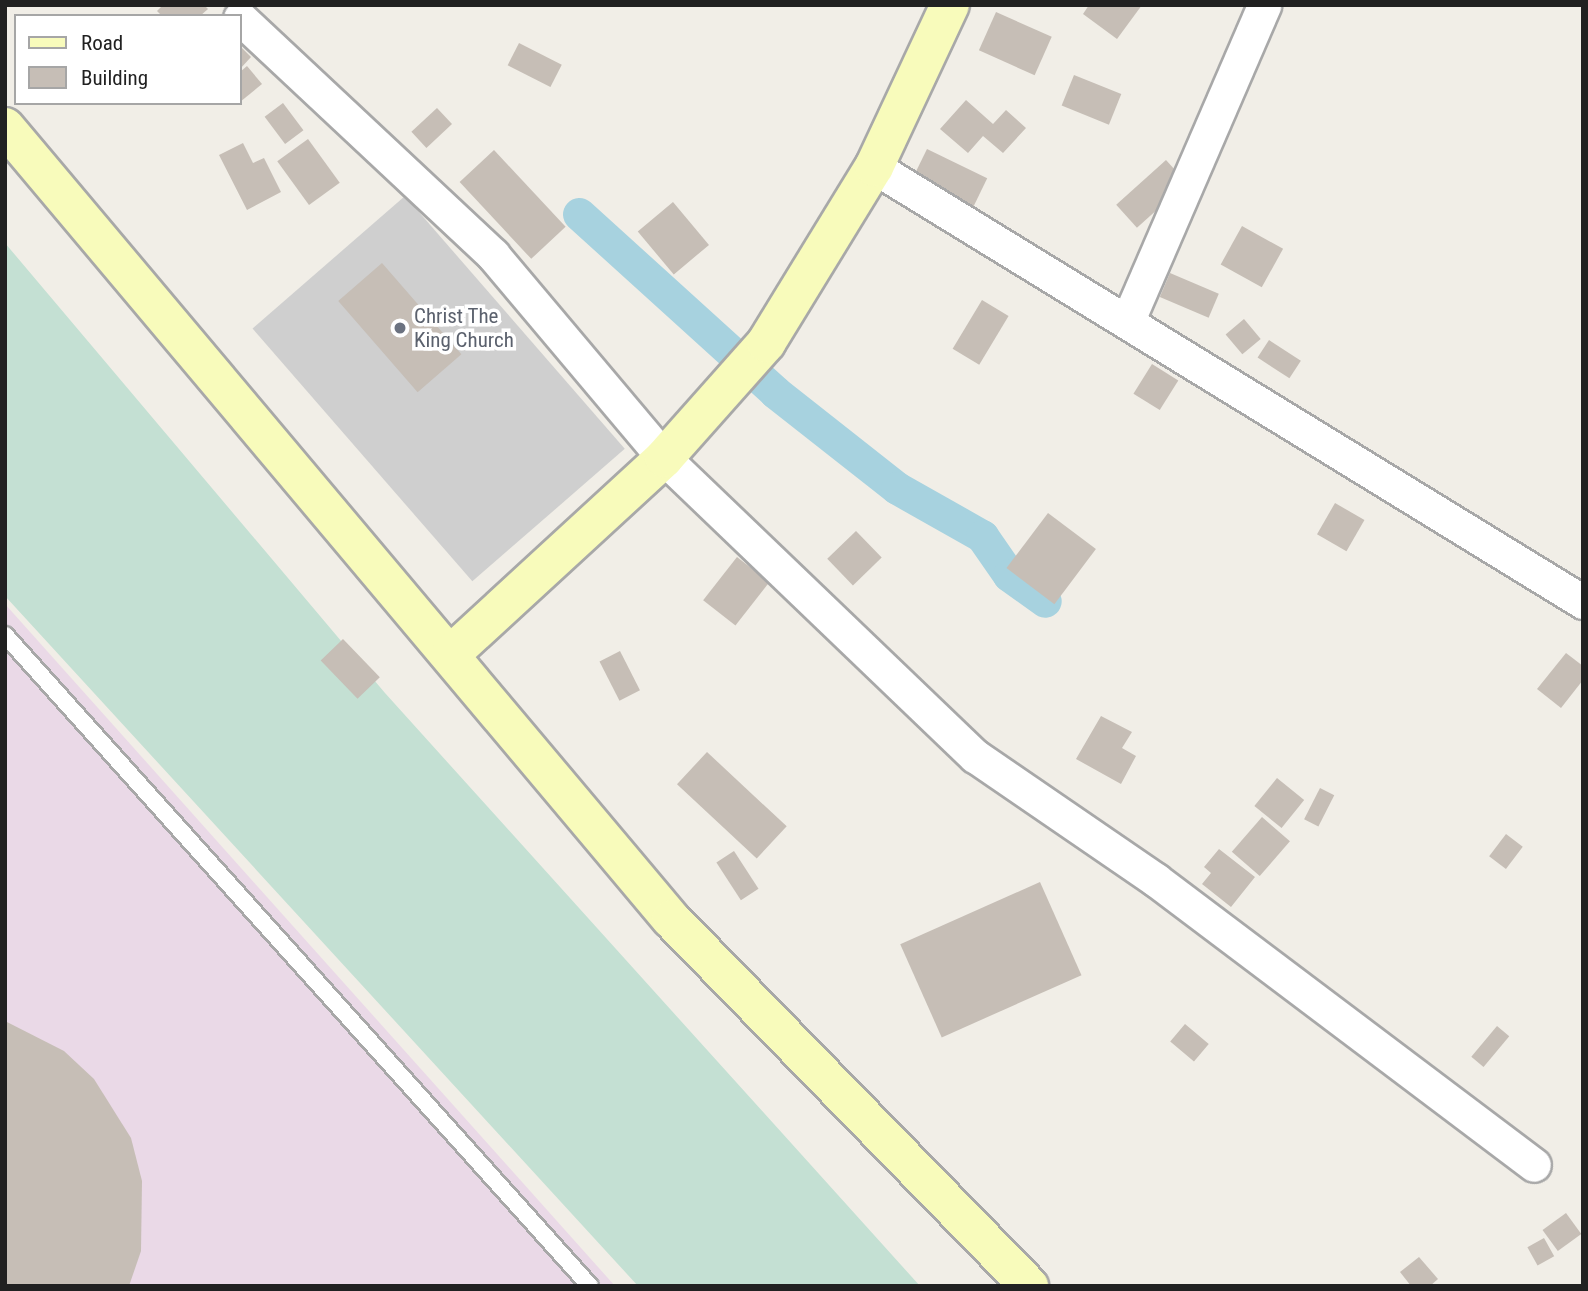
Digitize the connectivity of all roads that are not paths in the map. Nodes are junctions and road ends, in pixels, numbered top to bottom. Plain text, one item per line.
1 (950, 5) edge
2 (1265, 5) edge
3 (242, 21) edge
4 (5, 127) edge
5 (874, 167) junction
6 (1128, 320) junction
7 (664, 458) junction
8 (1583, 602) edge
9 (5, 635) edge
10 (450, 655) junction
11 (1534, 1165) dead end
12 (590, 1286) edge
13 (1029, 1286) edge

1 - 5 main road
2 - 6 street
3 - 7 street
4 - 10 main road
5 - 6 street
5 - 7 main road
6 - 8 street
7 - 10 main road
7 - 11 street
9 - 12 lane
10 - 13 main road

